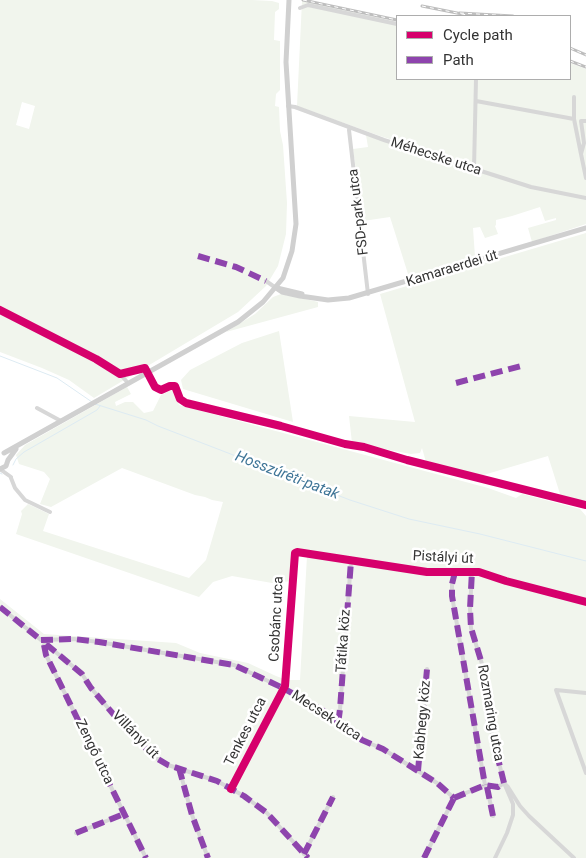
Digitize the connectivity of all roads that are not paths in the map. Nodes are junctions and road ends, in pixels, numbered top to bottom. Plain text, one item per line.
1 (289, 0) edge
2 (300, 8) dead end
3 (396, 24) edge
4 (476, 80) edge
5 (574, 96) dead end
6 (476, 101) junction
7 (288, 106) junction
8 (574, 119) junction
9 (584, 121) edge
10 (349, 130) dead end
11 (581, 154) junction
12 (474, 169) junction
13 (586, 178) edge
14 (586, 198) edge
15 (586, 228) edge
16 (283, 278) junction
17 (266, 281) dead end
18 (276, 288) junction
19 (293, 291) junction
20 (368, 294) junction
21 (316, 298) junction
22 (0, 310) edge
23 (128, 383) junction
24 (161, 390) dead end
25 (37, 408) dead end
26 (61, 421) junction
27 (26, 440) junction
28 (2, 452) edge
29 (7, 462) junction
30 (0, 469) edge
31 (11, 478) dead end
32 (586, 505) edge
33 (50, 512) dead end
34 (297, 552) joint
35 (351, 561) junction
36 (472, 571) junction
37 (454, 572) junction
38 (586, 602) edge
39 (0, 607) edge
40 (44, 642) junction
41 (427, 668) dead end
42 (283, 688) junction
43 (586, 693) edge
44 (336, 721) junction
45 (179, 768) junction
46 (418, 771) junction
47 (586, 774) edge
48 (504, 784) junction
49 (486, 786) junction
50 (231, 788) junction
51 (333, 797) dead end
52 (454, 798) junction
53 (124, 814) junction
54 (493, 816) dead end
55 (76, 833) dead end
56 (304, 854) junction
57 (146, 858) edge
58 (208, 858) edge
59 (308, 858) edge
60 (424, 858) edge
61 (496, 858) edge
62 (574, 858) edge

1 - 7 street
2 - 3 street
4 - 6 street
5 - 8 street
6 - 8 street
6 - 12 street
7 - 12 street, Méhecske utca
7 - 16 street
8 - 11 street
9 - 11 street
10 - 20 street, FSD-park utca
11 - 13 street
12 - 14 street, Méhecske utca
15 - 20 street, Kamaraerdei út
16 - 18 street
16 - 19 street
17 - 18 street
18 - 19 street, Kamaraerdei út
18 - 21 street, Kamaraerdei út
18 - 23 street
19 - 21 street, Kamaraerdei út
20 - 21 street, Kamaraerdei út
22 - 23 street
23 - 26 street
24 - 32 street
25 - 26 street
26 - 27 street
27 - 28 street
27 - 29 street
28 - 29 street
29 - 30 street
29 - 30 street
31 - 33 street
34 - 35 street, Pistályi út
34 - 42 street, Csobánc utca
35 - 37 street, Pistályi út
35 - 44 street, Tátika köz
36 - 37 street, Pistályi út
36 - 38 street, Pistályi út
36 - 48 street, Rozmaring utca
37 - 49 street
39 - 40 street, Villányi út
40 - 42 street, Mecsek utca
40 - 45 street, Villányi út
40 - 53 street, Zengő utca
41 - 46 street, Kabhegy köz
42 - 44 street, Mecsek utca
42 - 50 street, Tenkes utca
43 - 47 street
44 - 46 street, Mecsek utca
45 - 50 street, Villányi út
45 - 58 street
46 - 52 street, Mecsek utca
48 - 49 street
48 - 61 street
48 - 62 street, Rozmaring utca
49 - 52 street
49 - 54 street
50 - 56 street, Villányi út
51 - 56 street
52 - 60 street
53 - 55 street
53 - 57 street, Zengő utca
56 - 59 street, Villányi út

